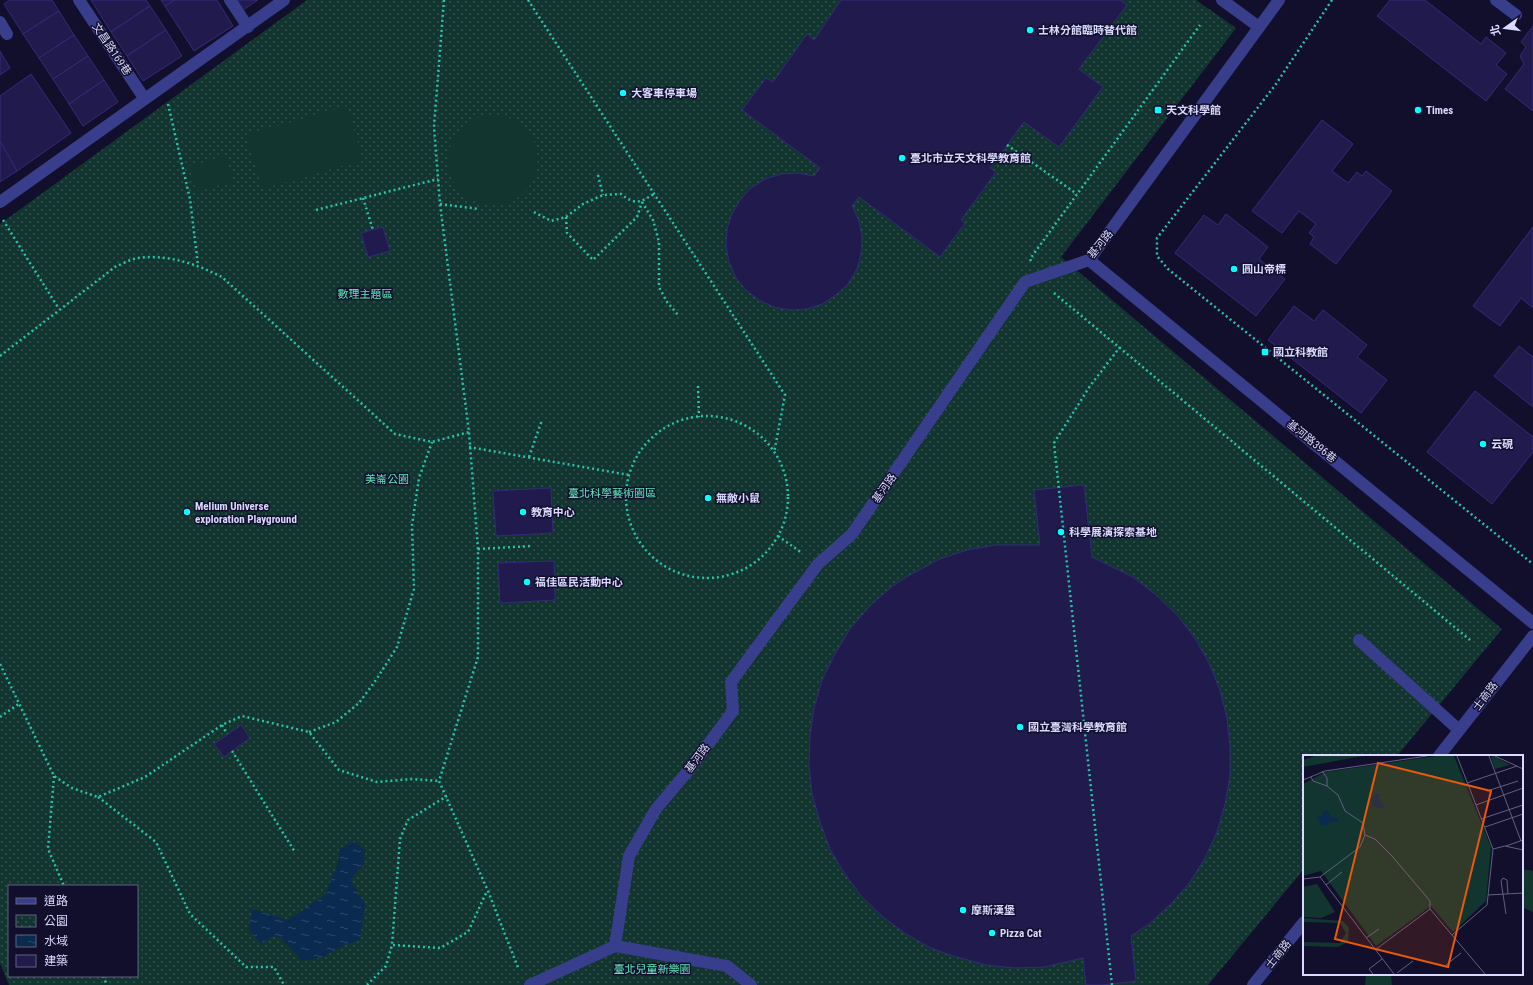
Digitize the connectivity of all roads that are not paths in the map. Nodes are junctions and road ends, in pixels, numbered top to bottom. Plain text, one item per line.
1 (79, 0) edge
2 (230, 0) edge
3 (284, 0) edge
4 (1222, 0) edge
5 (1279, 0) edge
6 (1496, 0) edge
7 (1516, 15) dead end
8 (0, 22) edge
9 (248, 27) junction
10 (1260, 27) junction
11 (8, 34) dead end
12 (144, 98) junction
13 (0, 202) edge
14 (1090, 260) junction
15 (1533, 622) edge
16 (1533, 636) edge
17 (1359, 640) dead end
18 (1459, 730) junction
19 (1440, 755) edge
20 (1303, 923) edge
21 (615, 946) junction
22 (526, 981) edge
23 (751, 985) edge
24 (1253, 985) edge

1 - 12 street, 文昌路169巷
2 - 9 street
3 - 9 street
4 - 10 street
5 - 10 street, 基河路
6 - 7 street
8 - 11 street
9 - 12 street
10 - 14 street, 基河路
12 - 13 street
14 - 15 street, 基河路396巷
14 - 21 street, 基河路
16 - 18 street, 士商路
17 - 18 street
18 - 19 street, 士商路
20 - 24 street, 士商路
21 - 22 street
21 - 23 street

